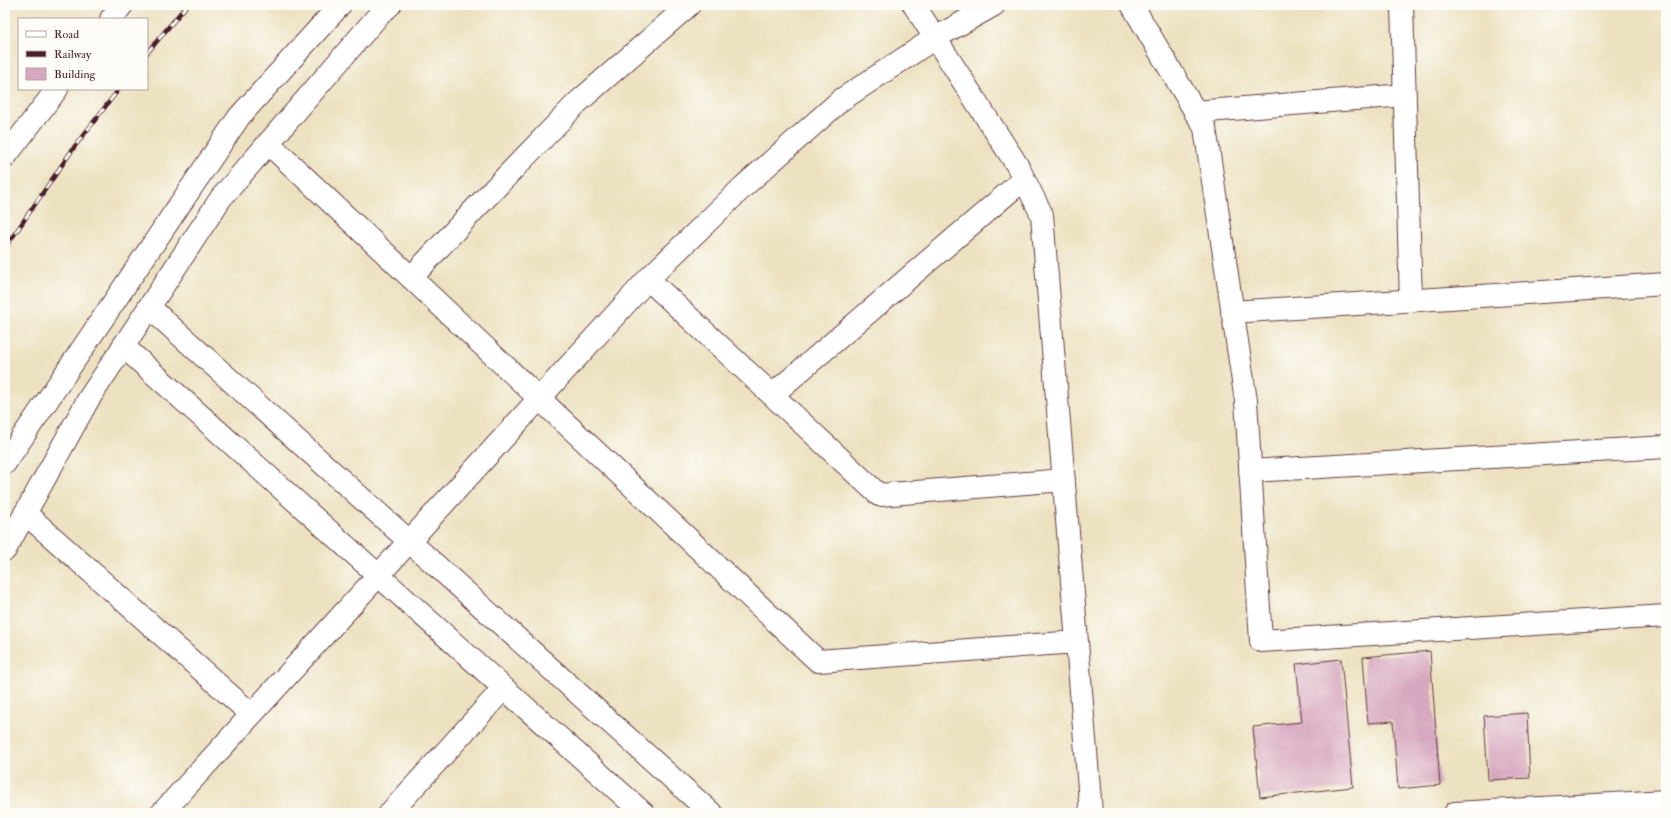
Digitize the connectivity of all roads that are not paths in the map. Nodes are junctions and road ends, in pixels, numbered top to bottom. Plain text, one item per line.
1 (122, 5) edge
2 (340, 5) edge
3 (390, 5) edge
4 (689, 5) edge
5 (914, 5) edge
6 (994, 5) edge
7 (1132, 5) edge
8 (1402, 5) edge
9 (112, 18) edge
10 (935, 38) junction
11 (56, 90) edge
12 (1405, 95) junction
13 (1195, 112) junction
14 (268, 143) junction
15 (5, 157) edge
16 (1024, 179) junction
17 (412, 278) junction
18 (648, 279) junction
19 (1666, 284) edge
20 (1411, 301) junction
21 (149, 308) junction
22 (1232, 312) junction
23 (124, 346) junction
24 (772, 395) junction
25 (539, 398) junction
26 (1666, 446) edge
27 (5, 463) edge
28 (1250, 471) junction
29 (1064, 480) junction
30 (25, 513) junction
31 (408, 541) junction
32 (5, 550) edge
33 (377, 574) junction
34 (1666, 616) edge
35 (1077, 642) junction
36 (504, 688) junction
37 (251, 714) junction
38 (1666, 801) edge
39 (162, 813) edge
40 (390, 813) edge
41 (643, 813) edge
42 (711, 813) edge
43 (1091, 813) edge
44 (1455, 813) edge

1 - 9 street
2 - 27 street
3 - 14 street
4 - 17 street
5 - 10 street
6 - 10 street
7 - 13 street
8 - 12 street
10 - 16 street
10 - 18 street
11 - 15 street
12 - 13 street
12 - 20 street
13 - 22 street
14 - 17 street
14 - 21 street
16 - 24 street
16 - 29 street
17 - 25 street
18 - 24 street
18 - 25 street
19 - 20 street
20 - 22 street
21 - 23 street
21 - 31 street
22 - 28 street
23 - 30 street
23 - 33 street
24 - 29 street
25 - 31 street
25 - 35 street
26 - 28 street
28 - 34 street
29 - 35 street
30 - 32 street
30 - 37 street
31 - 33 street
31 - 42 street
33 - 36 street
33 - 37 street
35 - 43 street
36 - 40 street
36 - 41 street
37 - 39 street
38 - 44 street

